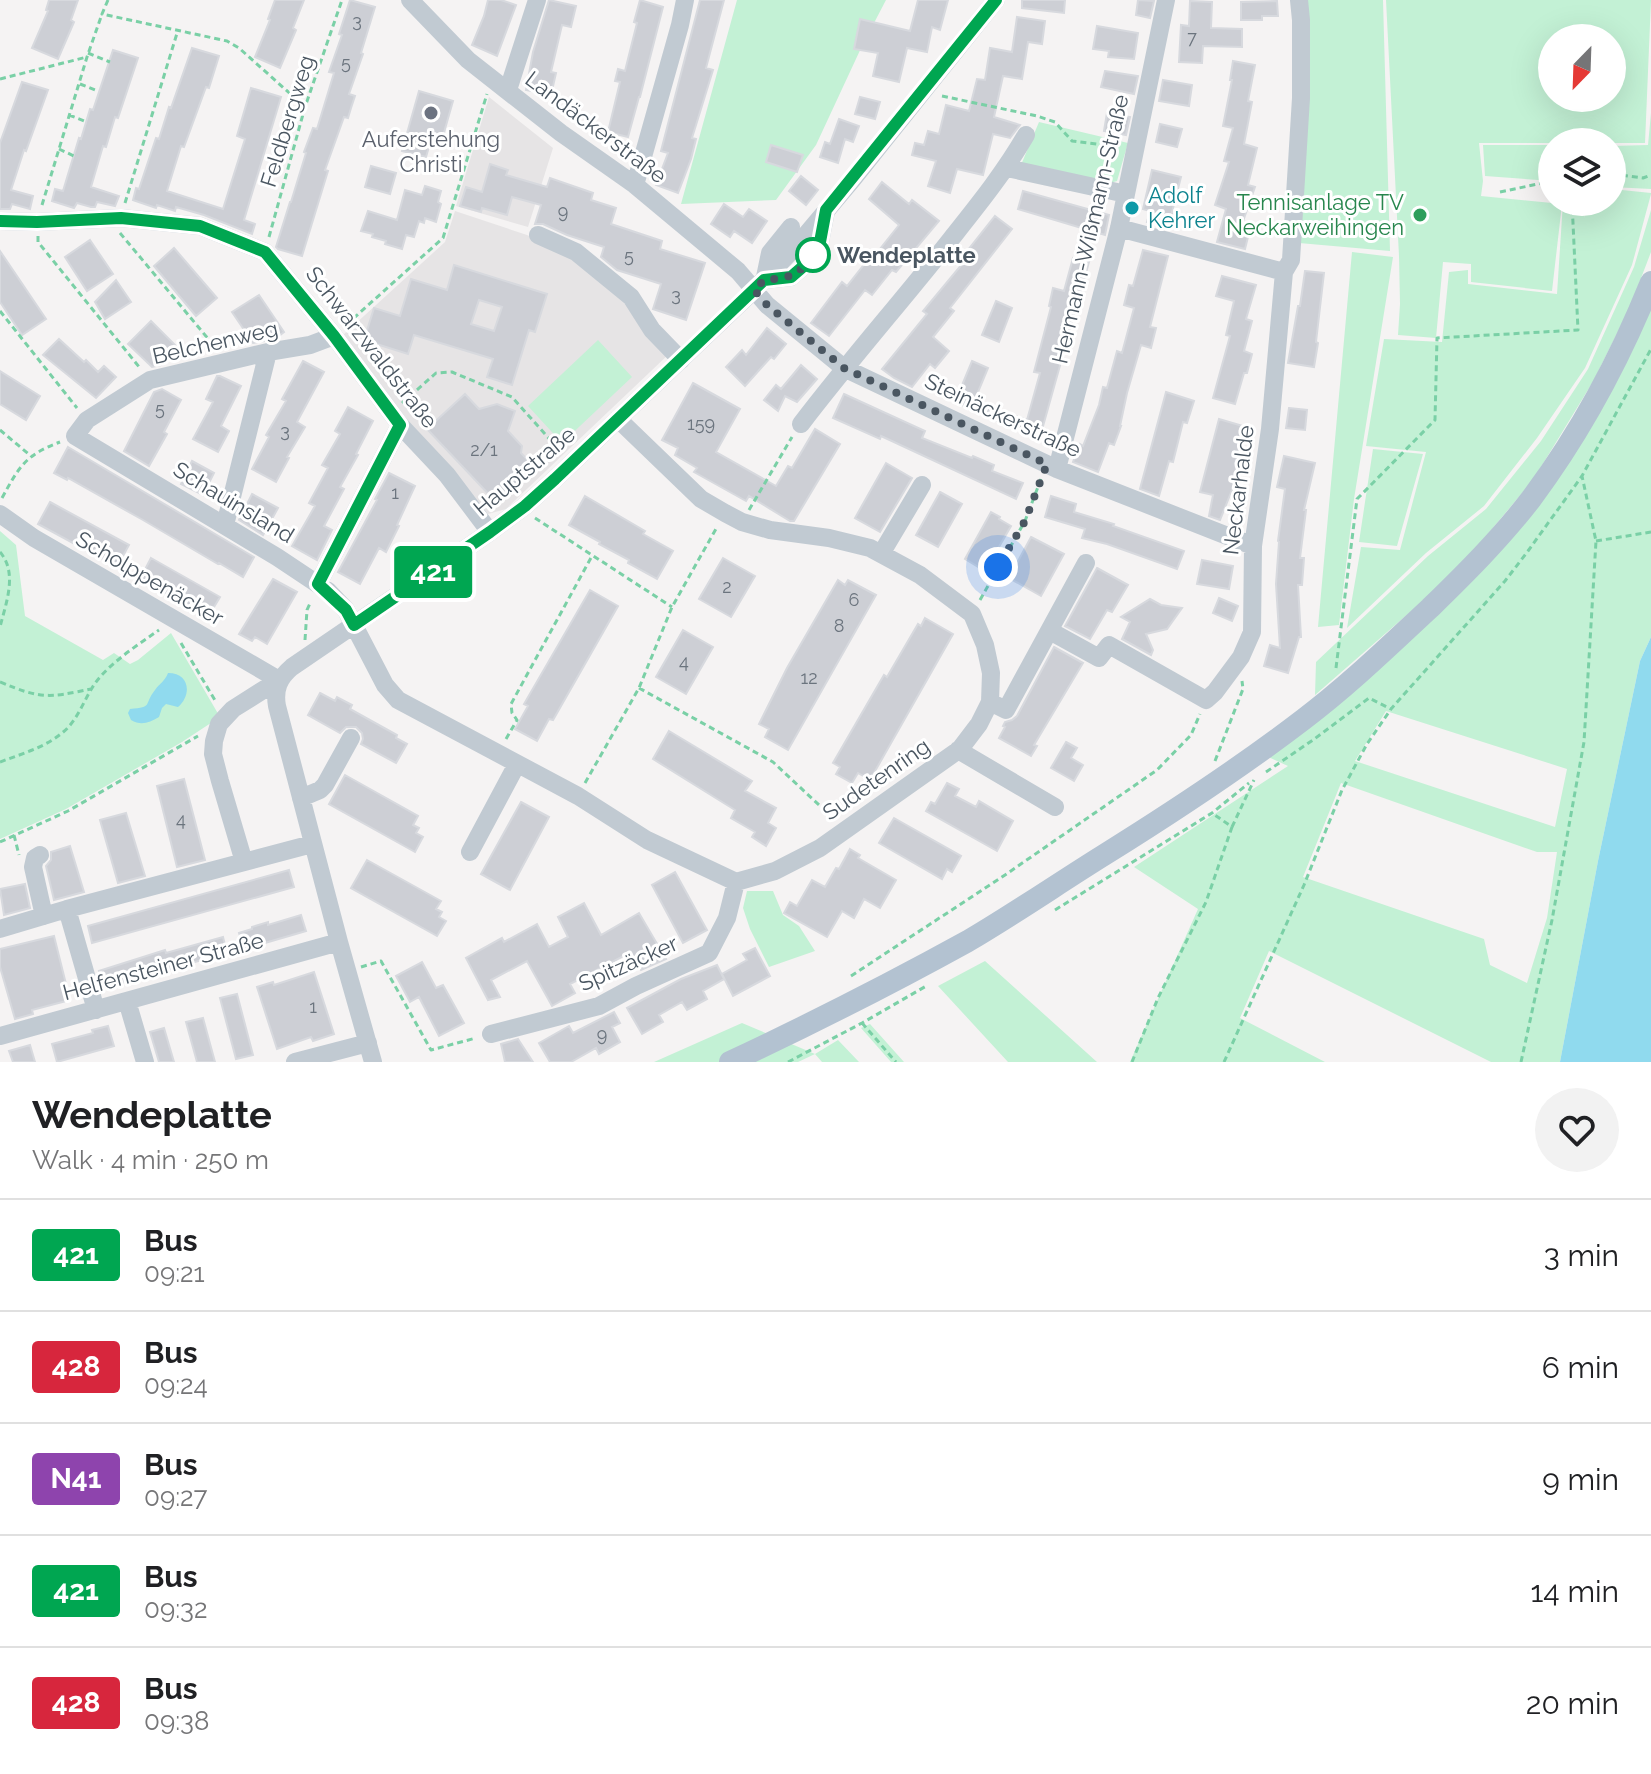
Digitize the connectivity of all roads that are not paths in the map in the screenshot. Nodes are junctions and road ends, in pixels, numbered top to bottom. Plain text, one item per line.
1 (410, 0) edge
2 (537, 0) edge
3 (685, 0) edge
4 (978, 0) edge
5 (996, 0) edge
6 (1166, 0) edge
7 (1299, 0) edge
8 (980, 19) junction
9 (508, 90) junction
10 (1026, 135) dead end
11 (1007, 168) junction
12 (635, 185) junction
13 (1126, 194) junction
14 (0, 221) edge
15 (791, 227) dead end
16 (1119, 228) junction
17 (538, 235) dead end
18 (1284, 272) junction
19 (1651, 282) edge
20 (759, 285) junction
21 (334, 336) junction
22 (268, 352) junction
23 (681, 360) junction
24 (844, 368) junction
25 (618, 419) junction
26 (398, 424) junction
27 (801, 424) road end
28 (75, 436) joint
29 (1052, 466) junction
30 (922, 485) dead end
31 (0, 514) edge
32 (225, 525) junction
33 (490, 532) junction
34 (1253, 546) junction
35 (881, 554) junction
36 (1086, 563) dead end
37 (318, 584) junction
38 (354, 625) junction
39 (1050, 631) junction
40 (279, 680) junction
41 (990, 702) junction
42 (351, 738) dead end
43 (958, 750) junction
44 (517, 764) junction
45 (301, 798) junction
46 (1055, 807) dead end
47 (312, 844) junction
48 (470, 852) dead end
49 (40, 855) dead end
50 (244, 862) junction
51 (736, 882) junction
52 (67, 909) junction
53 (44, 916) junction
54 (0, 929) edge
55 (339, 942) junction
56 (127, 1001) junction
57 (96, 1010) junction
58 (491, 1034) road end
59 (0, 1036) edge
60 (368, 1043) junction
61 (145, 1062) edge
62 (295, 1062) edge
63 (373, 1062) edge
64 (730, 1062) edge

1 - 9 street, Landäckerstraße
2 - 9 street
3 - 12 street
4 - 8 street
5 - 8 street, Hauptstraße
6 - 13 street, Hermann-Wißmann-Straße
7 - 18 street, Neckarhalde
8 - 20 street, Hauptstraße
9 - 12 street, Landäckerstraße
10 - 11 street
11 - 13 street
11 - 24 street
12 - 20 street, Landäckerstraße
13 - 16 street, Hermann-Wißmann-Straße
14 - 21 street, Schwarzwaldstraße
15 - 20 street
16 - 18 street
16 - 29 street, Hermann-Wißmann-Straße
17 - 23 street
18 - 34 street, Neckarhalde
19 - 64 main road
20 - 23 street, Hauptstraße
20 - 24 street, Steinäckerstraße
21 - 22 street, Belchenweg
21 - 26 street, Schwarzwaldstraße
22 - 28 street, Belchenweg
22 - 32 street
23 - 25 street, Hauptstraße
24 - 27 street
24 - 29 street, Steinäckerstraße
25 - 33 street, Hauptstraße
25 - 35 street
26 - 33 street, Schwarzwaldstraße
26 - 37 street
28 - 32 street, Schauinsland
29 - 34 street, Steinäckerstraße
30 - 35 street
31 - 40 street, Scholppenäcker
32 - 37 street, Schauinsland
33 - 38 street, Hauptstraße
34 - 39 street, Neckarhalde
35 - 41 street
36 - 39 street
37 - 38 street, Schauinsland
38 - 40 street, Hauptstraße
38 - 44 street
39 - 41 street
40 - 45 street
40 - 50 street, Hauptstraße
41 - 43 street, Sudetenring
42 - 45 street
43 - 46 street
43 - 51 street, Sudetenring
44 - 48 street
44 - 51 street
45 - 47 street
47 - 50 street
47 - 55 street
49 - 53 street
50 - 52 street
51 - 58 street, Spitzäcker
52 - 53 street
52 - 57 street
53 - 54 street
55 - 56 street, Helfensteiner Straße
55 - 60 street
56 - 57 street, Helfensteiner Straße
56 - 61 street
57 - 59 street, Helfensteiner Straße
60 - 62 street
60 - 63 street

